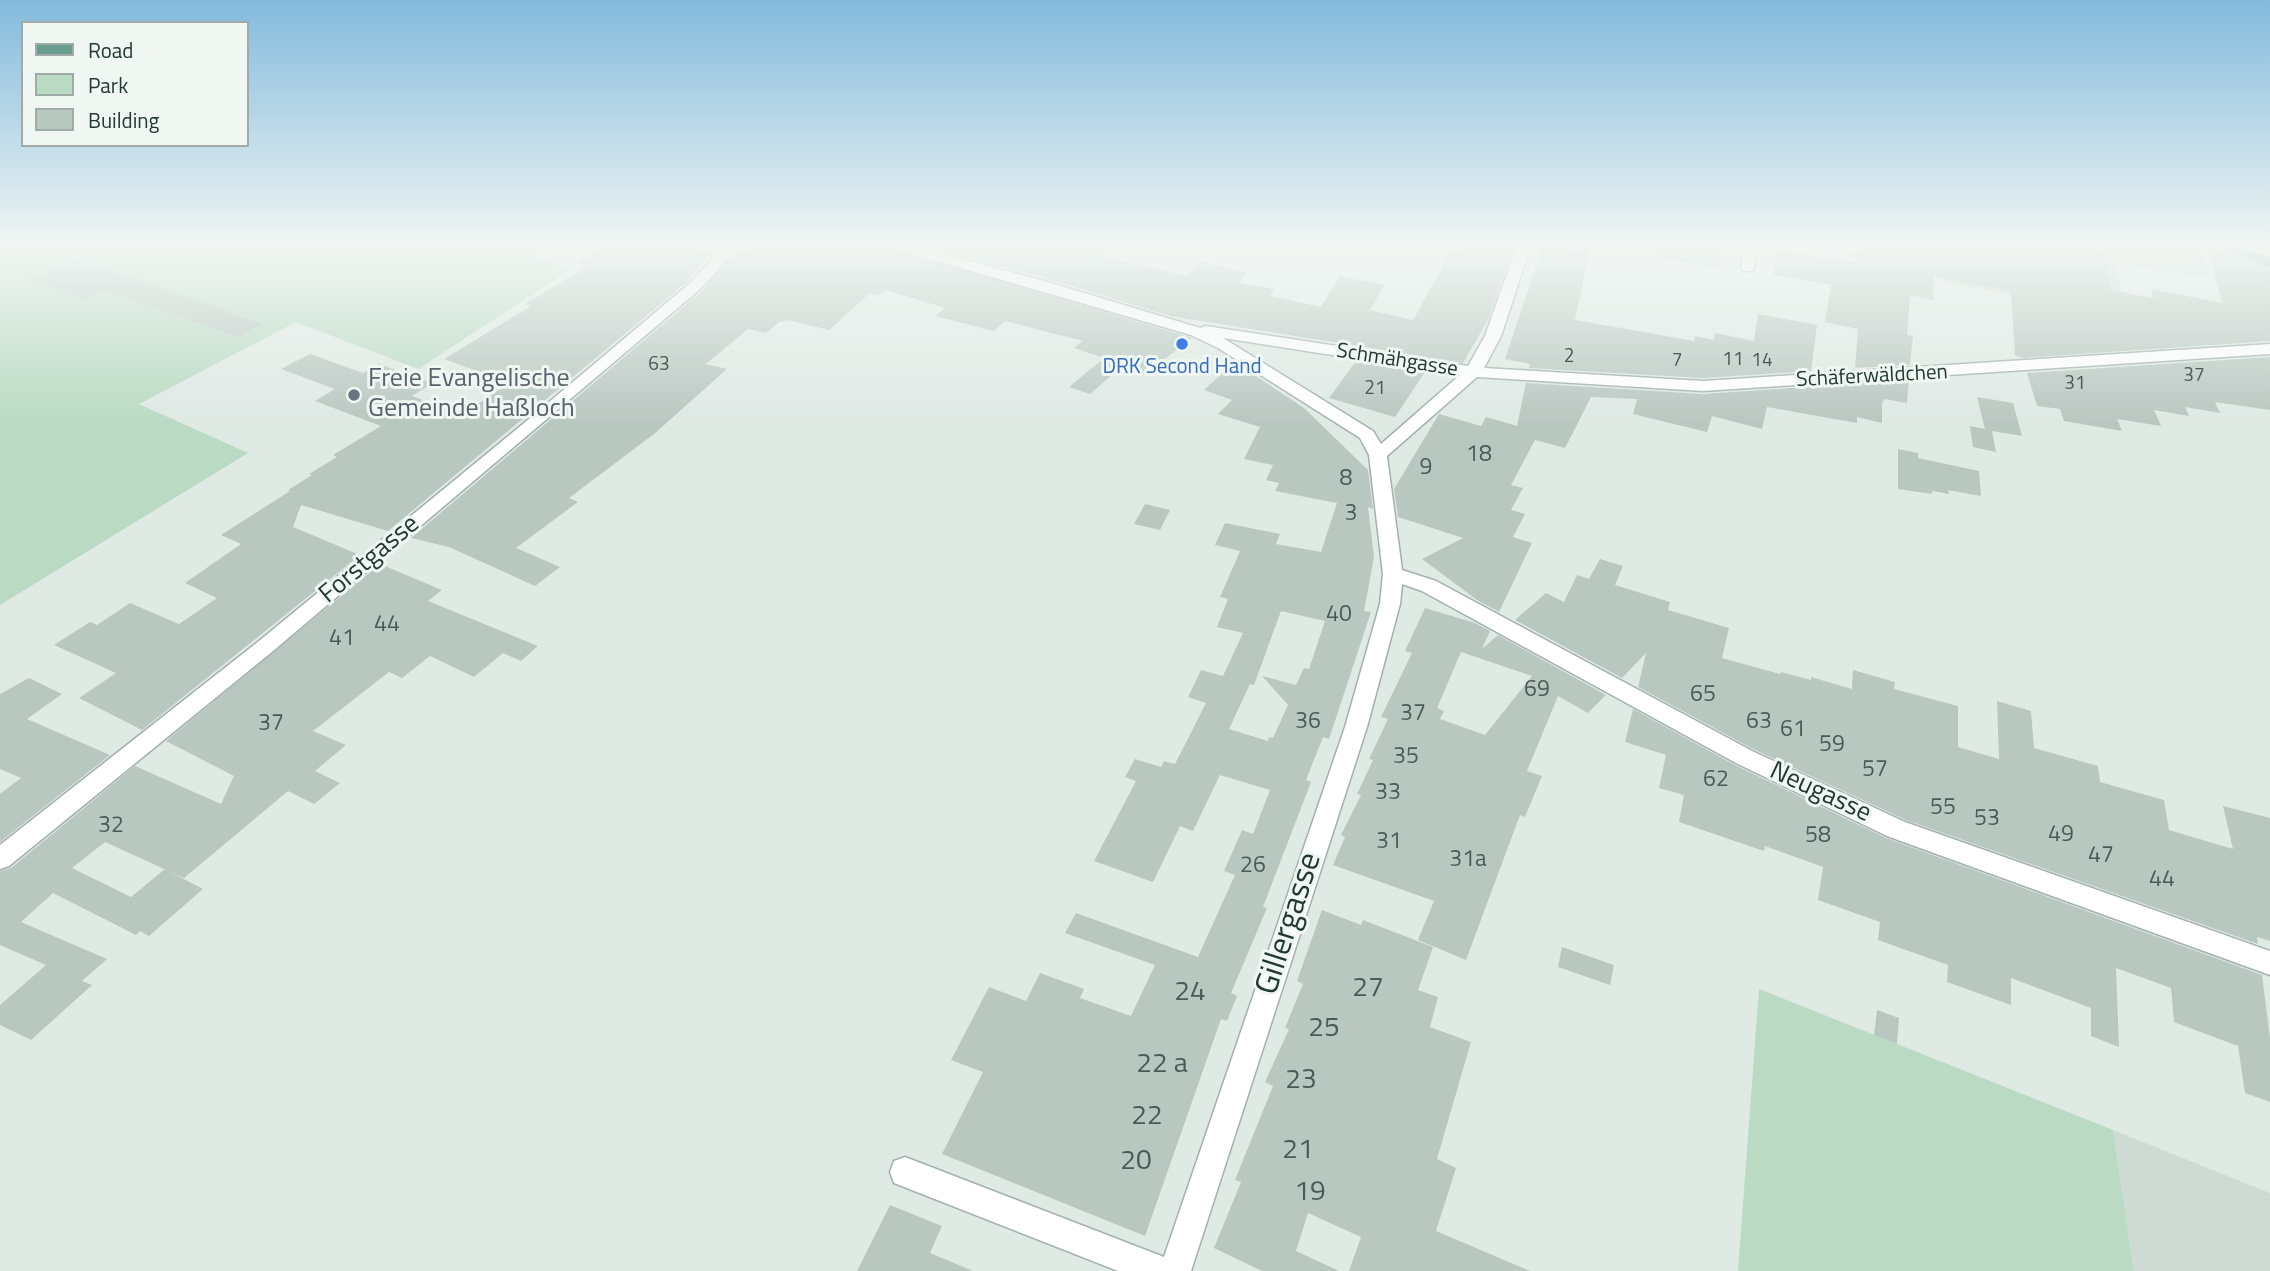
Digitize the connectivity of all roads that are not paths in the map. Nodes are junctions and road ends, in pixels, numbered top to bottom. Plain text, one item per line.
1 (674, 304) edge
2 (1106, 304) edge
3 (1504, 304) edge
4 (1197, 332) junction
5 (2270, 349) edge
6 (1473, 372) junction
7 (1378, 455) junction
8 (1393, 574) junction
9 (0, 859) edge
10 (2270, 963) edge
11 (905, 1172) dead end
12 (1157, 1271) edge
13 (1175, 1271) edge

1 - 9 street, Forstgasse
2 - 4 street, Schmähgasse
3 - 6 street
4 - 6 street, Schmähgasse
4 - 7 street, Schmähgasse
5 - 6 street, Schäferwäldchen
6 - 7 street, Schmähgasse
7 - 8 street
8 - 10 street, Neugasse
8 - 13 street, Gillergasse
11 - 12 street

